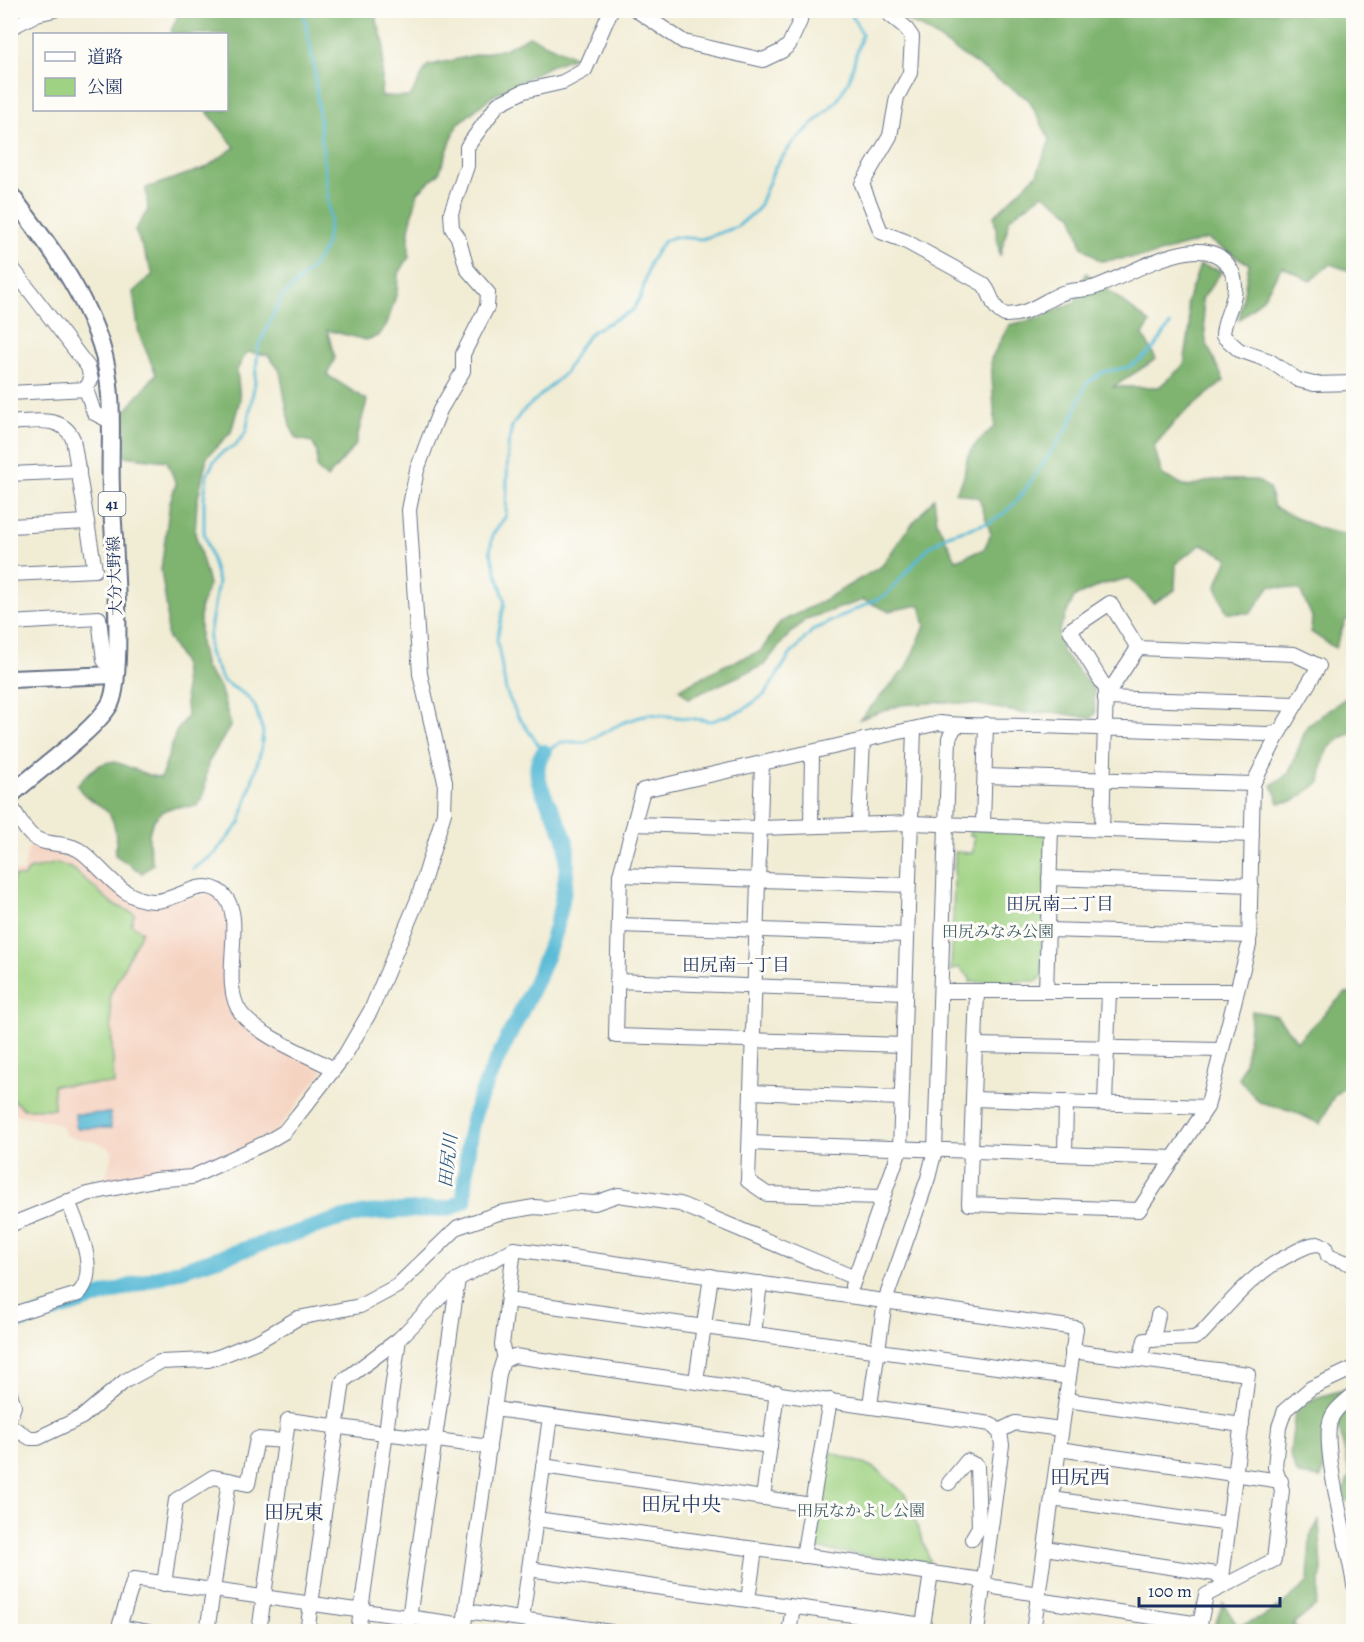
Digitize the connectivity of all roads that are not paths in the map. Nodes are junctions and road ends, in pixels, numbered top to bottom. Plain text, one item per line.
1 (54, 10) edge
2 (611, 10) edge
3 (636, 10) edge
4 (801, 10) edge
5 (884, 10) edge
6 (10, 28) edge
7 (10, 194) edge
8 (10, 265) edge
9 (27, 287) junction
10 (10, 288) edge
11 (1353, 383) edge
12 (86, 389) junction
13 (10, 393) edge
14 (111, 421) junction
15 (10, 423) edge
16 (79, 471) junction
17 (10, 474) edge
18 (87, 522) junction
19 (10, 526) edge
20 (10, 574) edge
21 (10, 623) edge
22 (1138, 648) junction
23 (115, 675) junction
24 (10, 679) edge
25 (1105, 698) junction
26 (1296, 704) junction
27 (986, 724) junction
28 (956, 725) junction
29 (1105, 728) junction
30 (914, 729) junction
31 (1280, 731) junction
32 (863, 740) junction
33 (813, 752) junction
34 (762, 763) junction
35 (985, 776) junction
36 (1103, 780) junction
37 (1253, 784) junction
38 (10, 796) edge
39 (10, 805) edge
40 (910, 823) junction
41 (634, 824) junction
42 (859, 824) junction
43 (946, 824) junction
44 (983, 825) junction
45 (811, 826) junction
46 (1051, 827) junction
47 (760, 828) junction
48 (1102, 829) junction
49 (1252, 835) junction
50 (620, 875) junction
51 (1049, 878) junction
52 (758, 880) junction
53 (908, 885) junction
54 (1251, 885) junction
55 (619, 925) junction
56 (756, 930) junction
57 (1048, 930) junction
58 (907, 935) junction
59 (1250, 936) junction
60 (617, 981) junction
61 (754, 986) junction
62 (941, 991) junction
63 (977, 991) junction
64 (1046, 991) junction
65 (1109, 991) junction
66 (1236, 991) junction
67 (905, 992) junction
68 (753, 1040) junction
69 (975, 1045) junction
70 (903, 1046) junction
71 (1107, 1048) junction
72 (1221, 1050) junction
73 (334, 1069) junction
74 (751, 1092) junction
75 (901, 1098) junction
76 (973, 1099) junction
77 (1066, 1102) junction
78 (1105, 1104) junction
79 (1207, 1107) junction
80 (750, 1143) junction
81 (900, 1149) junction
82 (935, 1150) junction
83 (971, 1151) junction
84 (1065, 1154) junction
85 (1174, 1158) junction
86 (883, 1197) junction
87 (68, 1201) junction
88 (10, 1225) edge
89 (514, 1249) junction
90 (1353, 1265) edge
91 (711, 1276) junction
92 (855, 1278) junction
93 (458, 1279) junction
94 (760, 1283) junction
95 (849, 1296) junction
96 (508, 1300) junction
97 (885, 1301) junction
98 (10, 1315) edge
99 (1158, 1315) dead end
100 (704, 1327) junction
101 (754, 1334) junction
102 (399, 1339) junction
103 (1153, 1340) junction
104 (878, 1351) junction
105 (1072, 1351) junction
106 (505, 1360) junction
107 (1140, 1360) junction
108 (1353, 1368) edge
109 (1069, 1377) junction
110 (696, 1381) junction
111 (777, 1392) junction
112 (10, 1393) edge
113 (1353, 1394) edge
114 (830, 1400) junction
115 (1066, 1400) junction
116 (870, 1405) junction
117 (494, 1409) junction
118 (10, 1417) edge
119 (550, 1417) junction
120 (1242, 1425) junction
121 (10, 1426) edge
122 (336, 1426) junction
123 (1062, 1429) junction
124 (999, 1431) junction
125 (386, 1433) junction
126 (435, 1440) junction
127 (285, 1441) junction
128 (770, 1446) junction
129 (489, 1447) junction
130 (1059, 1449) junction
131 (543, 1466) junction
132 (1235, 1475) junction
133 (229, 1480) junction
134 (1281, 1481) junction
135 (949, 1483) dead end
136 (763, 1498) junction
137 (1052, 1499) junction
138 (812, 1505) junction
139 (536, 1519) junction
140 (1229, 1524) junction
141 (978, 1532) dead end
142 (1045, 1548) junction
143 (755, 1549) junction
144 (803, 1556) junction
145 (529, 1569) junction
146 (931, 1573) junction
147 (1222, 1581) junction
148 (984, 1583) junction
149 (164, 1584) junction
150 (1353, 1585) edge
151 (213, 1590) junction
152 (1038, 1597) junction
153 (263, 1598) junction
154 (748, 1600) junction
155 (311, 1604) junction
156 (793, 1607) junction
157 (361, 1611) junction
158 (466, 1611) junction
159 (522, 1619) junction
160 (408, 1625) edge
161 (1180, 1626) edge
162 (463, 1628) edge
163 (923, 1628) edge
164 (148, 1632) edge
165 (207, 1632) edge
166 (259, 1632) edge
167 (307, 1632) edge
168 (358, 1632) edge
169 (611, 1632) edge
170 (789, 1632) edge
171 (977, 1632) edge
172 (1033, 1632) edge

1 - 6 street
2 - 73 street
3 - 4 street
5 - 11 street
7 - 14 main road, 大分大野線 / 41
8 - 9 street
9 - 10 street
9 - 12 street
12 - 13 street
12 - 14 street
14 - 23 main road, 大分大野線 / 41
15 - 16 street
16 - 17 street
16 - 18 street
18 - 19 street
18 - 20 street
21 - 23 street
22 - 25 street
22 - 25 street
22 - 26 street
23 - 24 main road
23 - 38 main road, 大分大野線 / 41
25 - 26 street
25 - 29 street
26 - 31 street
27 - 28 street
27 - 29 street
27 - 35 street
28 - 30 street
28 - 43 street
29 - 31 street
29 - 36 street
30 - 32 street
30 - 40 street
31 - 37 street
32 - 33 street
32 - 42 street
33 - 34 street
33 - 45 street
34 - 41 street
34 - 47 street
35 - 36 street
35 - 44 street
36 - 37 street
36 - 48 street
37 - 49 street
39 - 73 street
40 - 42 street
40 - 43 street
40 - 53 street
41 - 47 street
41 - 50 street
42 - 45 street
43 - 44 street
43 - 62 street
44 - 46 street
45 - 47 street
46 - 48 street
46 - 51 street
47 - 52 street
48 - 49 street
49 - 54 street
50 - 52 street
50 - 55 street
51 - 54 street
51 - 57 street
52 - 53 street
52 - 56 street
53 - 58 street
54 - 59 street
55 - 56 street
55 - 60 street
56 - 58 street
56 - 61 street
57 - 59 street
57 - 64 street
58 - 67 street
59 - 66 street
60 - 61 street
60 - 68 street
61 - 67 street
61 - 68 street
62 - 63 street
62 - 82 street
63 - 64 street
63 - 69 street
64 - 65 street
65 - 66 street
65 - 71 street
66 - 72 street
67 - 70 street
68 - 70 street
68 - 74 street
69 - 71 street
69 - 76 street
70 - 75 street
71 - 72 street
71 - 78 street
72 - 79 street
73 - 87 street
74 - 75 street
74 - 80 street
75 - 81 street
76 - 77 street
76 - 83 street
77 - 78 street
77 - 84 street
78 - 79 street
79 - 85 street
80 - 81 street
80 - 86 street
81 - 82 street
81 - 86 street
82 - 83 street
82 - 97 street
83 - 84 street
83 - 85 street
84 - 85 street
86 - 92 street
87 - 88 street
87 - 98 street
89 - 91 street
89 - 93 street
89 - 96 street
90 - 103 street
91 - 94 street
91 - 100 street
92 - 95 street
92 - 121 street
93 - 102 street
93 - 126 street
94 - 95 street
94 - 101 street
95 - 97 street
96 - 100 street
96 - 106 street
97 - 104 street
97 - 105 street
99 - 103 street
100 - 101 street
100 - 110 street
101 - 104 street
102 - 122 street
102 - 125 street
103 - 107 street
104 - 109 street
104 - 116 street
105 - 107 street
105 - 109 street
106 - 110 street
106 - 117 street
107 - 120 street
108 - 134 street
109 - 115 street
110 - 111 street
111 - 114 street
111 - 128 street
112 - 118 street
113 - 150 street
114 - 116 street
114 - 138 street
115 - 120 street
115 - 123 street
116 - 124 street
117 - 119 street
117 - 129 street
119 - 128 street
119 - 131 street
120 - 132 street
122 - 125 street
122 - 127 street
122 - 155 street
123 - 124 street
123 - 130 street
124 - 148 street
125 - 126 street
125 - 157 street
126 - 129 street
126 - 160 street
127 - 133 street
127 - 153 street
128 - 136 street
129 - 158 street
130 - 132 street
130 - 137 street
131 - 136 street
131 - 139 street
132 - 134 street
132 - 140 street
133 - 149 street
133 - 151 street
134 - 147 street
135 - 141 street
136 - 138 street
137 - 140 street
137 - 142 street
138 - 144 street
139 - 143 street
139 - 145 street
140 - 147 street
142 - 147 street
142 - 152 street
143 - 144 street
143 - 154 street
144 - 146 street
145 - 154 street
145 - 159 street
146 - 148 street
146 - 163 street
147 - 161 street
148 - 152 street
148 - 171 street
149 - 151 street
149 - 164 street
151 - 153 street
151 - 165 street
152 - 161 street
152 - 172 street
153 - 155 street
153 - 166 street
154 - 156 street
155 - 157 street
155 - 167 street
156 - 163 street
156 - 170 street
157 - 160 street
157 - 168 street
158 - 159 street
158 - 162 street
159 - 169 street
160 - 162 street

